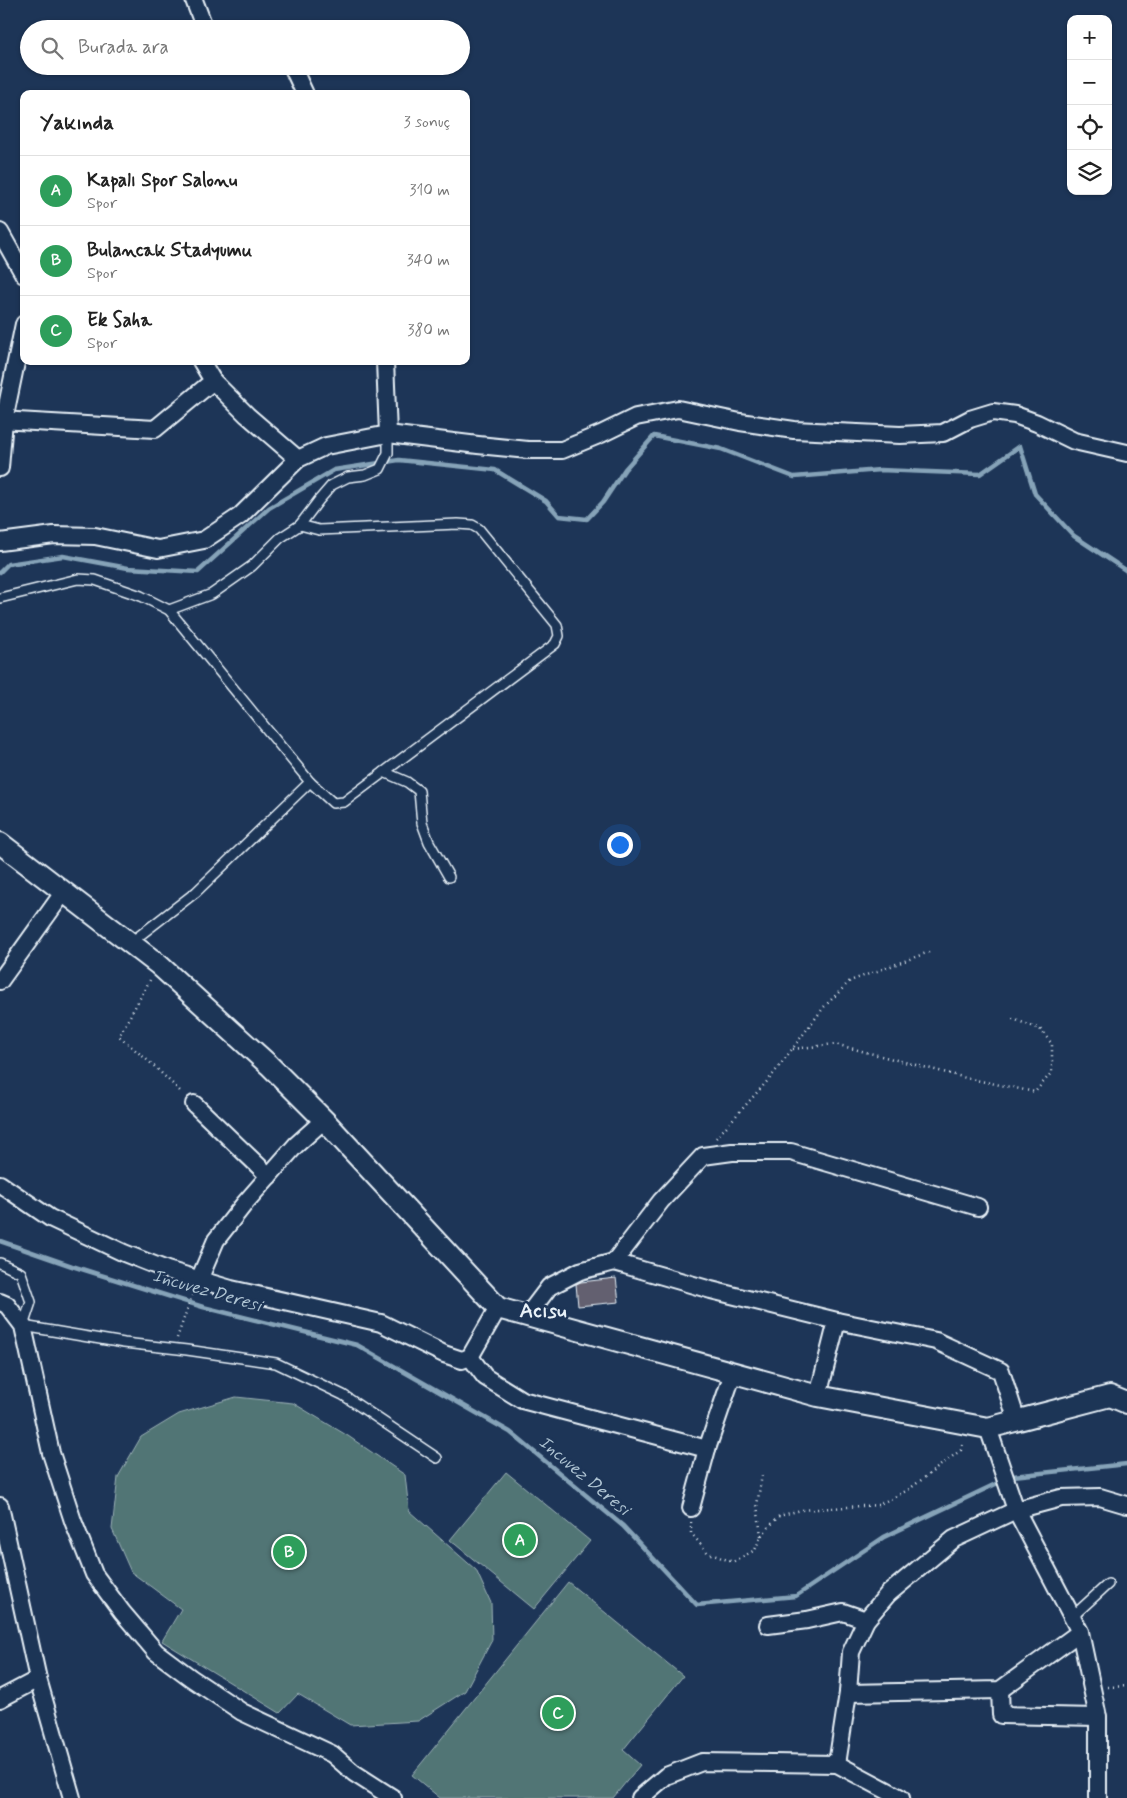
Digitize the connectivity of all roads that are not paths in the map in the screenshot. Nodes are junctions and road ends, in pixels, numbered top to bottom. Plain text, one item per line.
1 (194, 0) edge
2 (202, 20) edge
3 (296, 75) edge
4 (303, 90) edge
5 (0, 232) edge
6 (20, 268) edge
7 (20, 341) edge
8 (203, 365) edge
9 (385, 365) edge
10 (213, 381) junction
11 (2, 420) edge
12 (388, 434) junction
13 (1127, 452) edge
14 (298, 459) junction
15 (0, 468) edge
16 (300, 525) junction
17 (0, 542) edge
18 (0, 598) edge
19 (170, 610) junction
20 (384, 772) junction
21 (310, 782) junction
22 (0, 843) edge
23 (449, 877) dead end
24 (63, 893) junction
25 (130, 943) junction
26 (0, 981) edge
27 (194, 1104) road end
28 (324, 1120) junction
29 (269, 1176) junction
30 (0, 1184) edge
31 (978, 1206) dead end
32 (614, 1262) junction
33 (0, 1263) edge
34 (197, 1284) junction
35 (0, 1302) edge
36 (498, 1308) junction
37 (526, 1316) junction
38 (837, 1321) junction
39 (23, 1326) junction
40 (470, 1357) junction
41 (733, 1373) junction
42 (818, 1396) junction
43 (1127, 1402) edge
44 (1017, 1421) junction
45 (988, 1428) junction
46 (707, 1449) junction
47 (437, 1458) dead end
48 (1127, 1505) edge
49 (0, 1506) edge
50 (691, 1508) road end
51 (1016, 1510) junction
52 (1108, 1584) dead end
53 (1072, 1617) junction
54 (866, 1620) junction
55 (768, 1626) dead end
56 (1080, 1632) junction
57 (38, 1679) junction
58 (1000, 1690) junction
59 (848, 1694) junction
60 (0, 1699) edge
61 (1098, 1717) junction
62 (837, 1764) junction
63 (72, 1798) edge
64 (393, 1798) edge
65 (640, 1798) edge
66 (901, 1798) edge
67 (1098, 1798) edge

1 - 2 street
3 - 4 street
5 - 6 street
7 - 11 street
8 - 10 street
9 - 12 street
10 - 11 street
10 - 14 street
11 - 15 street
12 - 13 street
12 - 14 street
12 - 16 lane
14 - 17 street
16 - 19 lane
16 - 20 lane
18 - 19 lane
19 - 21 lane
20 - 21 lane
20 - 23 lane
21 - 25 lane
22 - 24 street
24 - 25 street
24 - 26 street
25 - 28 street
27 - 29 street
28 - 29 street
28 - 36 street
29 - 34 street
30 - 34 street
31 - 32 street
32 - 37 street
32 - 38 street
33 - 39 lane
34 - 40 street
35 - 39 street
36 - 37 street
36 - 40 street
37 - 41 street
38 - 42 street
38 - 44 street
39 - 47 lane
39 - 64 street
40 - 46 street
41 - 42 street
41 - 46 street
42 - 45 street
43 - 44 street
44 - 45 street
45 - 51 street
46 - 50 street
48 - 51 street
49 - 57 street
51 - 53 street
51 - 54 street
52 - 53 lane
53 - 56 street
54 - 55 street
54 - 59 street
56 - 58 street
56 - 61 street
57 - 60 street
57 - 63 street
58 - 59 street
58 - 61 street
59 - 62 street
61 - 67 street
62 - 65 street
62 - 66 street

